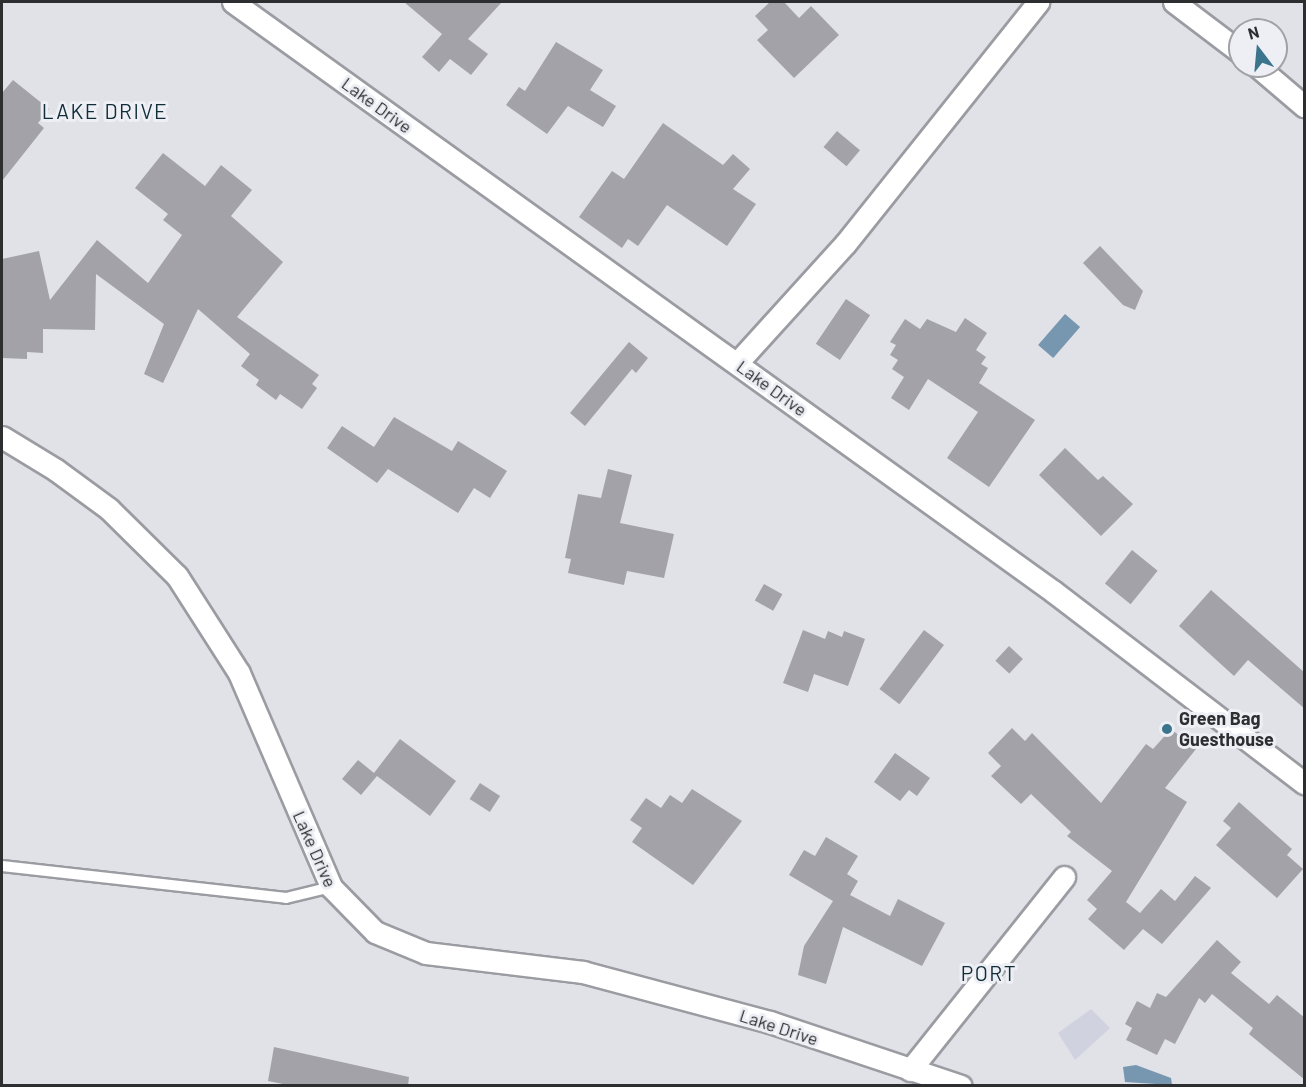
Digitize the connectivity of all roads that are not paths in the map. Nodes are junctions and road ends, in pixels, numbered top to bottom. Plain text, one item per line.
1 (233, 2) edge
2 (1038, 2) edge
3 (1174, 2) edge
4 (1228, 42) edge
5 (1271, 78) edge
6 (1305, 106) edge
7 (737, 363) junction
8 (2, 436) edge
9 (1305, 783) edge
10 (2, 866) edge
11 (1064, 876) dead end
12 (331, 887) junction
13 (910, 1070) junction
14 (961, 1086) edge

1 - 7 street, Lake Drive
2 - 7 street
3 - 4 street
5 - 6 street
7 - 9 street, Lake Drive
8 - 12 street, Lake Drive
10 - 12 lane
11 - 13 street
12 - 13 street, Lake Drive
13 - 14 street, Lake Drive

